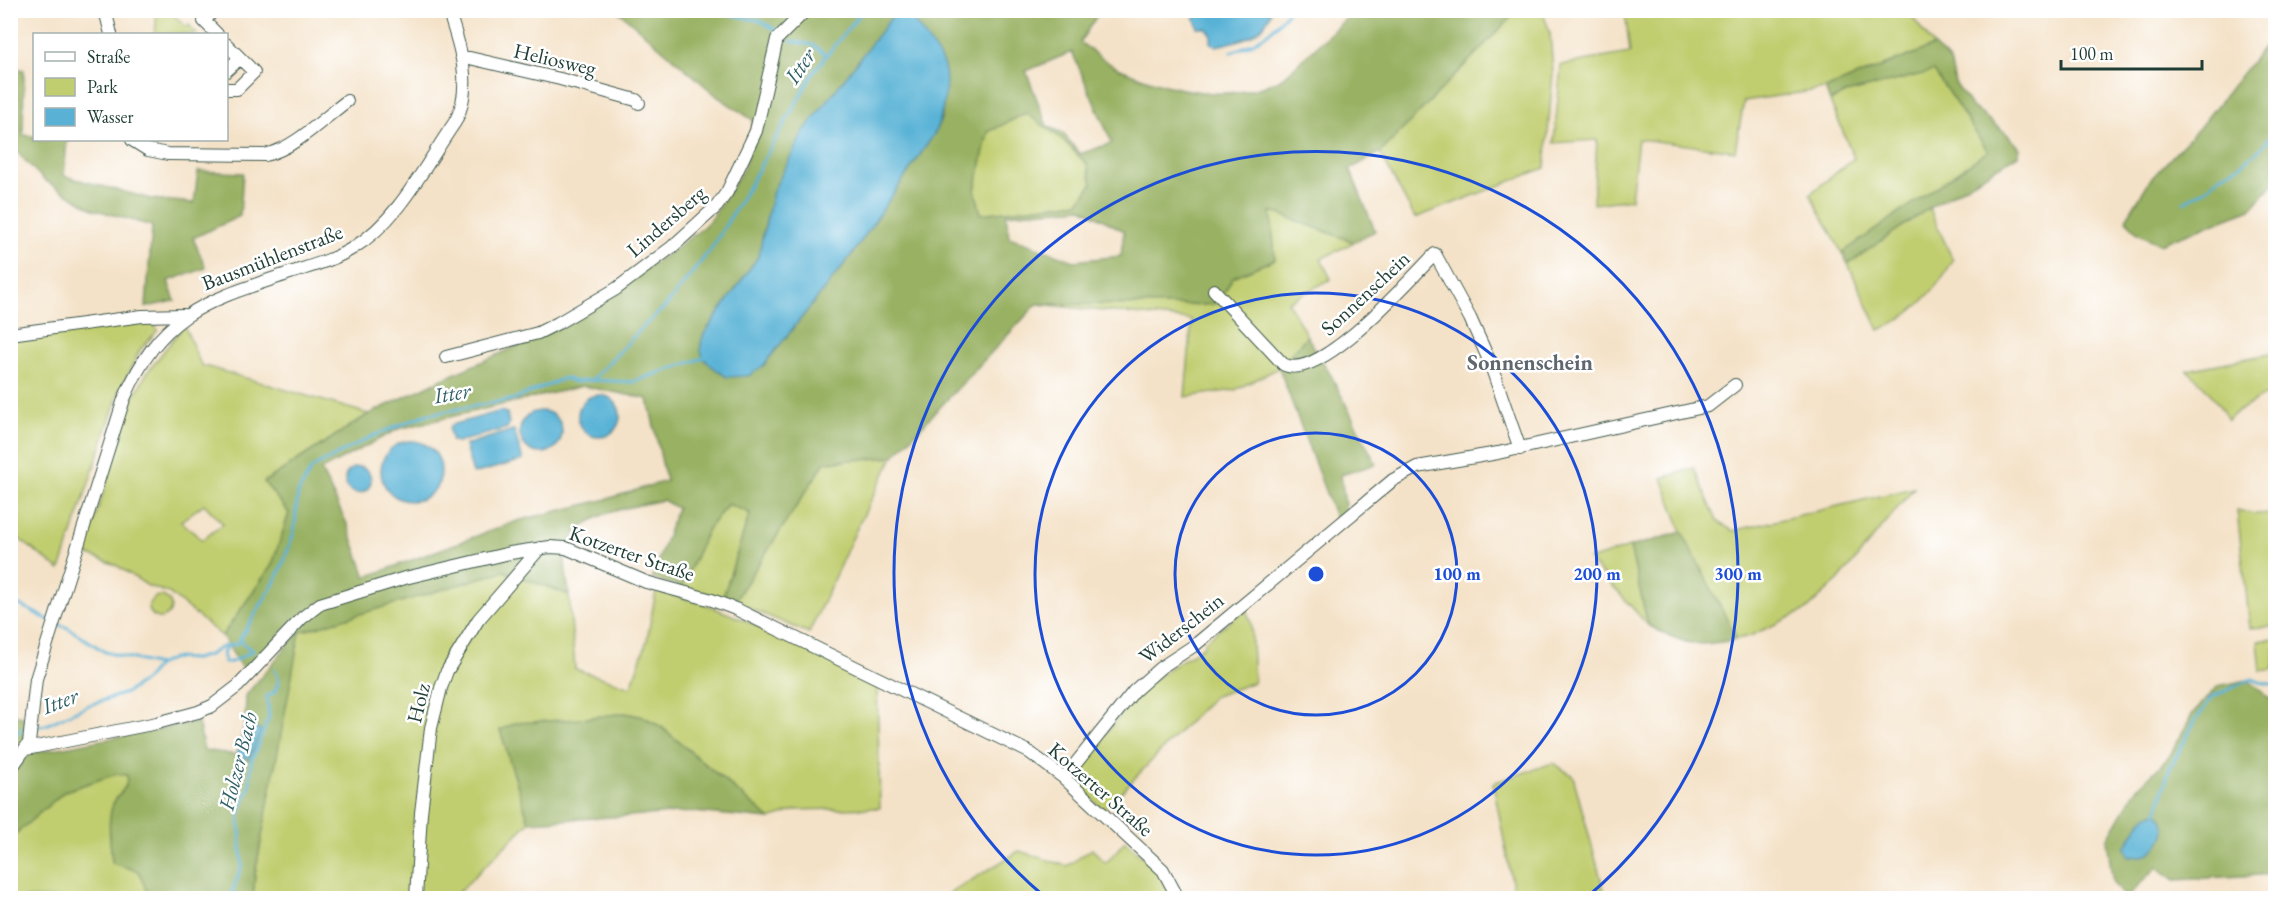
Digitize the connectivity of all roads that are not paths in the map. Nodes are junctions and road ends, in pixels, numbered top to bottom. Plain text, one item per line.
1 (105, 10) edge
2 (214, 10) edge
3 (448, 10) edge
4 (806, 10) edge
5 (111, 33) edge
6 (217, 33) edge
7 (228, 46) edge
8 (461, 56) junction
9 (240, 58) junction
10 (228, 69) edge
11 (228, 89) edge
12 (347, 101) dead end
13 (639, 103) dead end
14 (134, 141) edge
15 (1214, 290) dead end
16 (184, 315) junction
17 (10, 334) edge
18 (446, 357) dead end
19 (1735, 385) dead end
20 (1520, 449) junction
21 (540, 548) junction
22 (26, 749) junction
23 (10, 770) edge
24 (1064, 778) junction
25 (416, 898) edge
26 (1178, 898) edge

1 - 5 street
2 - 6 street
3 - 8 street, Bausmühlenstraße
4 - 18 street, Lindersberg
7 - 9 street
8 - 13 street, Heliosweg
8 - 16 street, Bausmühlenstraße
9 - 10 street
9 - 11 street
12 - 14 street
15 - 20 street, Sonnenschein
16 - 17 street
16 - 22 street, Bausmühlenstraße
19 - 20 street
20 - 24 street, Widerschein
21 - 22 street, Kotzerter Straße
21 - 24 street, Kotzerter Straße
21 - 25 street, Holz
22 - 23 street, Bausmühlenstraße
24 - 26 street, Kotzerter Straße

